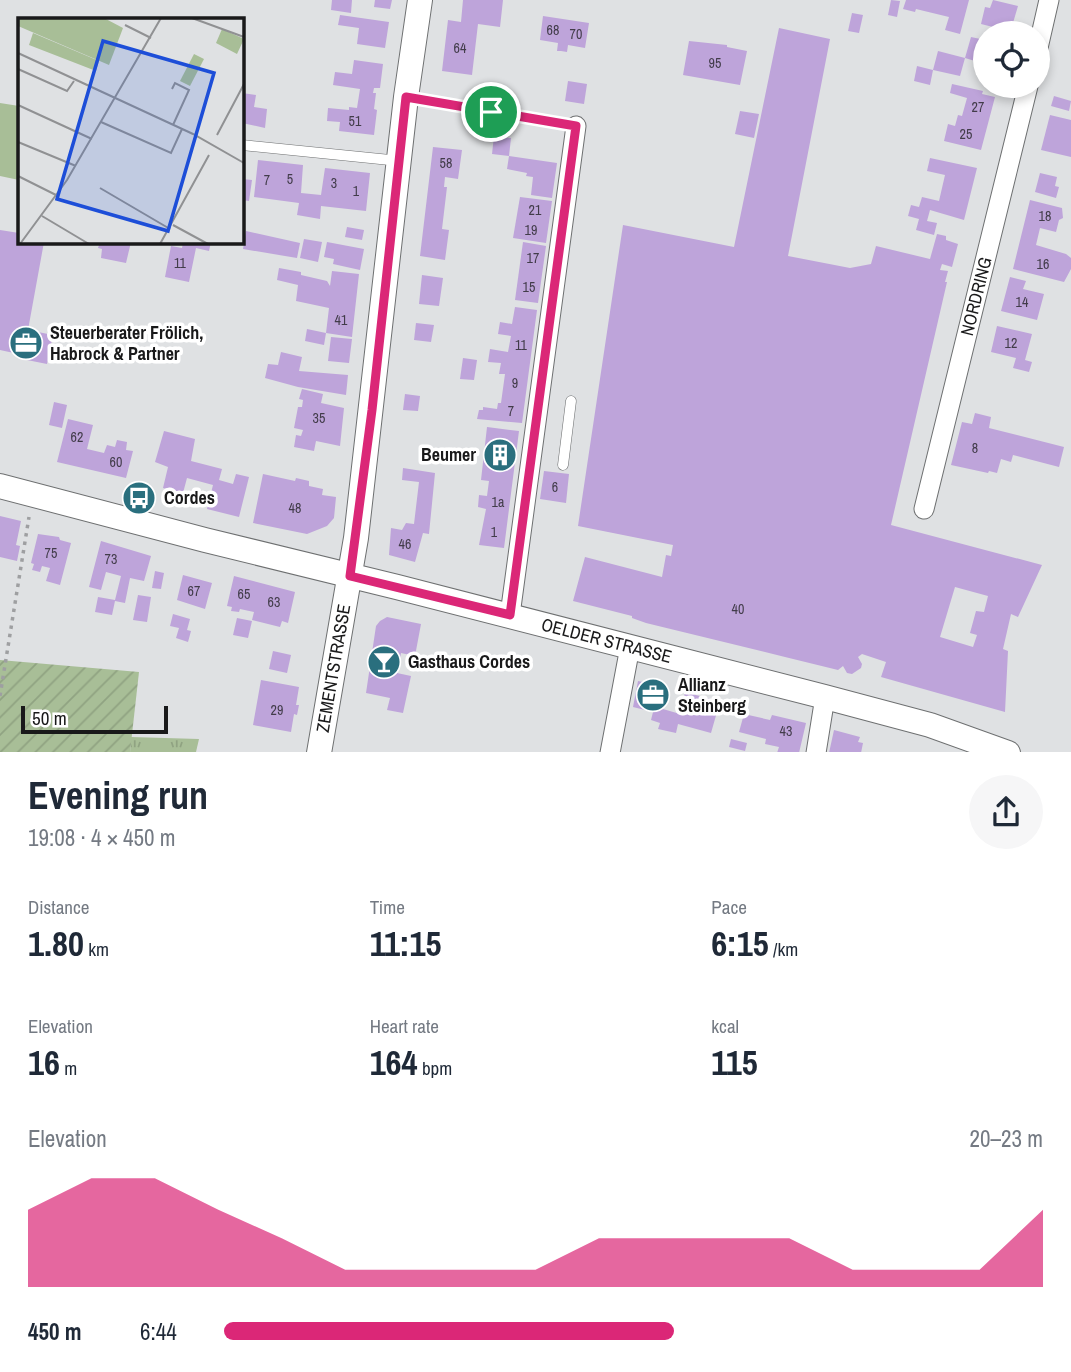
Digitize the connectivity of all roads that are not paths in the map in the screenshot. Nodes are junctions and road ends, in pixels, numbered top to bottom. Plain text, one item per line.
1 (420, 0) edge
2 (1049, 0) edge
3 (1044, 21) edge
4 (406, 97) junction
5 (1025, 98) edge
6 (576, 126) joint
7 (243, 145) edge
8 (400, 161) junction
9 (571, 401) dead end
10 (563, 465) dead end
11 (0, 486) edge
12 (924, 509) dead end
13 (350, 576) junction
14 (510, 615) junction
15 (631, 647) junction
16 (825, 697) junction
17 (318, 752) edge
18 (610, 752) edge
19 (816, 752) edge
20 (1008, 752) edge

1 - 4 street, ZEMENTSTRASSE
2 - 3 street
4 - 6 lane
4 - 8 street, ZEMENTSTRASSE
5 - 12 street, NORDRING
6 - 14 street
7 - 8 lane
8 - 13 street, ZEMENTSTRASSE
9 - 10 lane
11 - 13 street, OELDER STRASSE
13 - 14 street, OELDER STRASSE
13 - 17 street, ZEMENTSTRASSE
14 - 15 street, OELDER STRASSE
15 - 16 street, OELDER STRASSE
15 - 18 street
16 - 19 street
16 - 20 street, OELDER STRASSE

